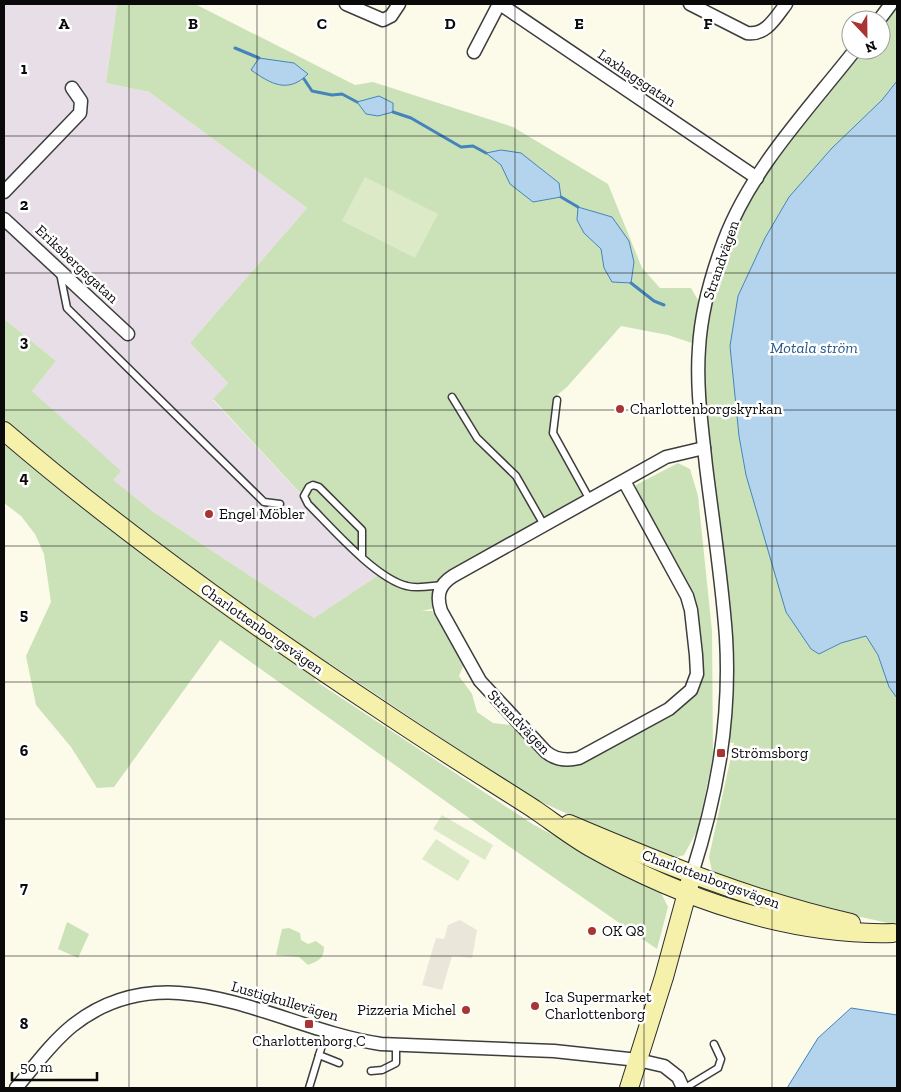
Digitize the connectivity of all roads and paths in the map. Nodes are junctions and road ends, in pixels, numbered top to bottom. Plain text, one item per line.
1 (346, 4) edge
2 (399, 4) edge
3 (499, 4) edge
4 (690, 4) edge
5 (786, 4) edge
6 (474, 52) dead end
7 (847, 60) edge
8 (72, 88) dead end
9 (757, 178) junction
10 (4, 192) edge
11 (4, 219) edge
12 (60, 270) junction
13 (128, 334) dead end
14 (452, 397) dead end
15 (557, 400) dead end
16 (4, 431) edge
17 (704, 448) junction
18 (624, 481) junction
19 (590, 500) junction
20 (280, 504) dead end
21 (544, 525) junction
22 (362, 556) junction
23 (442, 585) junction
24 (534, 810) junction
25 (692, 874) junction
26 (686, 892) junction
27 (895, 934) edge
28 (327, 1030) junction
29 (714, 1044) dead end
30 (396, 1045) junction
31 (320, 1055) junction
32 (638, 1060) junction
33 (339, 1063) dead end
34 (371, 1071) dead end
35 (16, 1088) edge
36 (309, 1088) edge
37 (629, 1088) edge
38 (684, 1088) edge

1 - 2 street
3 - 6 street, Laxhagsgatan
3 - 9 street, Laxhagsgatan
4 - 5 street
7 - 9 street, Strandvägen
8 - 10 street
9 - 17 street, Strandvägen
11 - 12 street, Eriksbergsgatan
12 - 13 street, Eriksbergsgatan
12 - 20 lane
14 - 21 lane
15 - 19 lane
16 - 24 main road, Charlottenborgsvägen
17 - 18 street
17 - 25 street, Strandvägen
18 - 19 street
18 - 23 street, Strandvägen
19 - 21 street
21 - 23 street
22 - 22 lane
22 - 23 lane
24 - 25 main road, Charlottenborgsvägen
24 - 26 main road, Charlottenborgsvägen
25 - 26 main road, Strandvägen
25 - 27 main road, Charlottenborgsvägen
26 - 27 main road, Charlottenborgsvägen
26 - 32 main road, Strandvägen
28 - 30 street, Lustigkullevägen
28 - 31 lane
28 - 35 street, Lustigkullevägen
29 - 38 lane
30 - 32 street, Lustigkullevägen
30 - 34 lane
31 - 33 lane
31 - 36 lane
32 - 37 main road, Strandvägen
32 - 38 street, Lustigkullevägen

